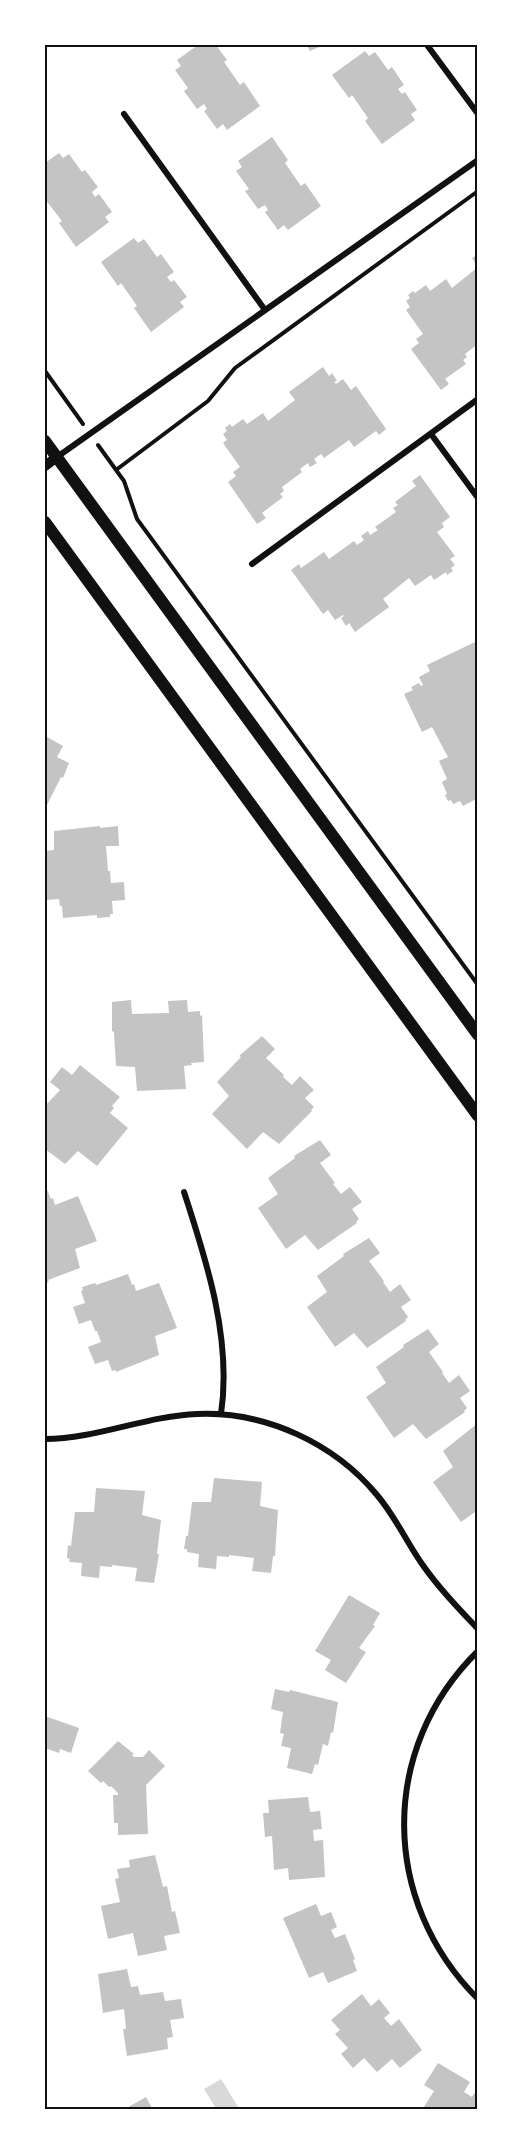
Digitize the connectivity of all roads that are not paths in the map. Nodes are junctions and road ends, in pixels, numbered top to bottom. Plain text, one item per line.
1 (427, 45) edge
2 (124, 114) dead end
3 (478, 114) edge
4 (478, 160) edge
5 (266, 310) junction
6 (478, 399) edge
7 (431, 434) junction
8 (45, 441) edge
9 (57, 457) junction
10 (45, 466) edge
11 (478, 498) edge
12 (45, 522) edge
13 (252, 564) dead end
14 (478, 1035) edge
15 (478, 1116) edge
16 (184, 1192) dead end
17 (221, 1414) junction
18 (45, 1439) edge
19 (478, 1629) edge
20 (478, 1651) edge
21 (478, 1999) edge

1 - 3 street
2 - 5 street
4 - 5 street
5 - 9 street
6 - 7 street
7 - 11 street
7 - 13 street
8 - 9 main road
9 - 10 street
9 - 14 main road
12 - 15 main road
16 - 17 street
17 - 18 street
17 - 19 street
20 - 21 street

